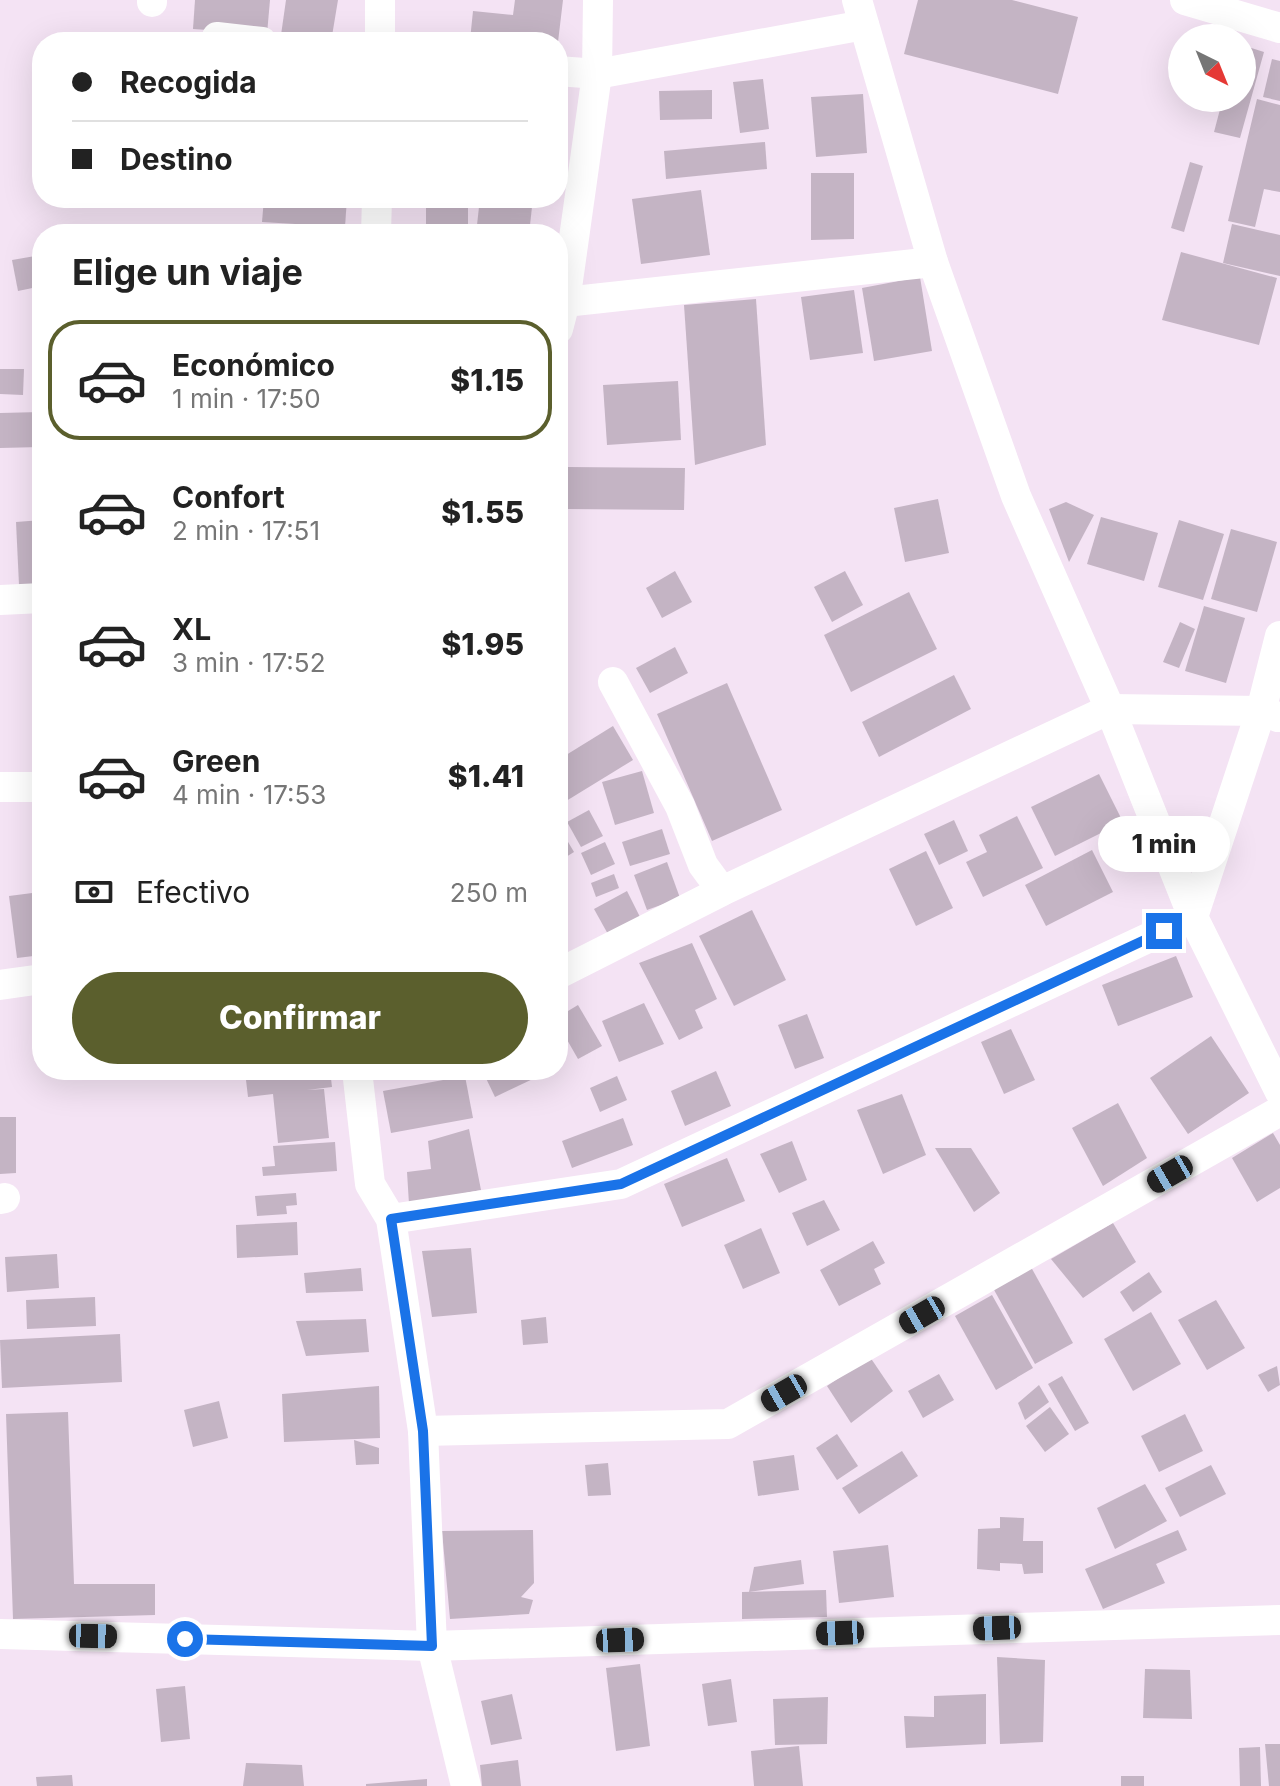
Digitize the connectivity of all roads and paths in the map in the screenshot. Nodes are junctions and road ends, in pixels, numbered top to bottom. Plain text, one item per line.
1 (380, 0) edge
2 (598, 0) edge
3 (1194, 1) edge
4 (860, 12) edge
5 (1280, 28) edge
6 (380, 32) edge
7 (568, 72) edge
8 (597, 74) junction
9 (933, 262) junction
10 (568, 275) edge
11 (568, 315) edge
12 (32, 598) edge
13 (0, 600) edge
14 (1280, 636) edge
15 (613, 682) dead end
16 (1110, 709) junction
17 (1270, 714) edge
18 (0, 787) edge
19 (32, 787) edge
20 (722, 891) junction
21 (1193, 917) junction
22 (568, 969) edge
23 (32, 980) edge
24 (0, 985) edge
25 (362, 1080) edge
26 (1280, 1092) edge
27 (1280, 1111) edge
28 (391, 1219) junction
29 (423, 1431) junction
30 (1280, 1620) edge
31 (0, 1634) edge
32 (432, 1646) junction
33 (466, 1786) edge

1 - 6 street
2 - 8 street
3 - 5 street
4 - 8 street
4 - 9 street
7 - 8 street
8 - 10 street
9 - 11 street
9 - 16 street
12 - 13 street
14 - 17 street
15 - 20 street
16 - 17 street
16 - 20 street
16 - 21 street
17 - 21 street
18 - 19 street
20 - 22 street
21 - 26 street
21 - 28 street
23 - 24 street
25 - 28 street
27 - 29 street
28 - 29 street
29 - 32 street
30 - 32 street
31 - 32 street
32 - 33 street

